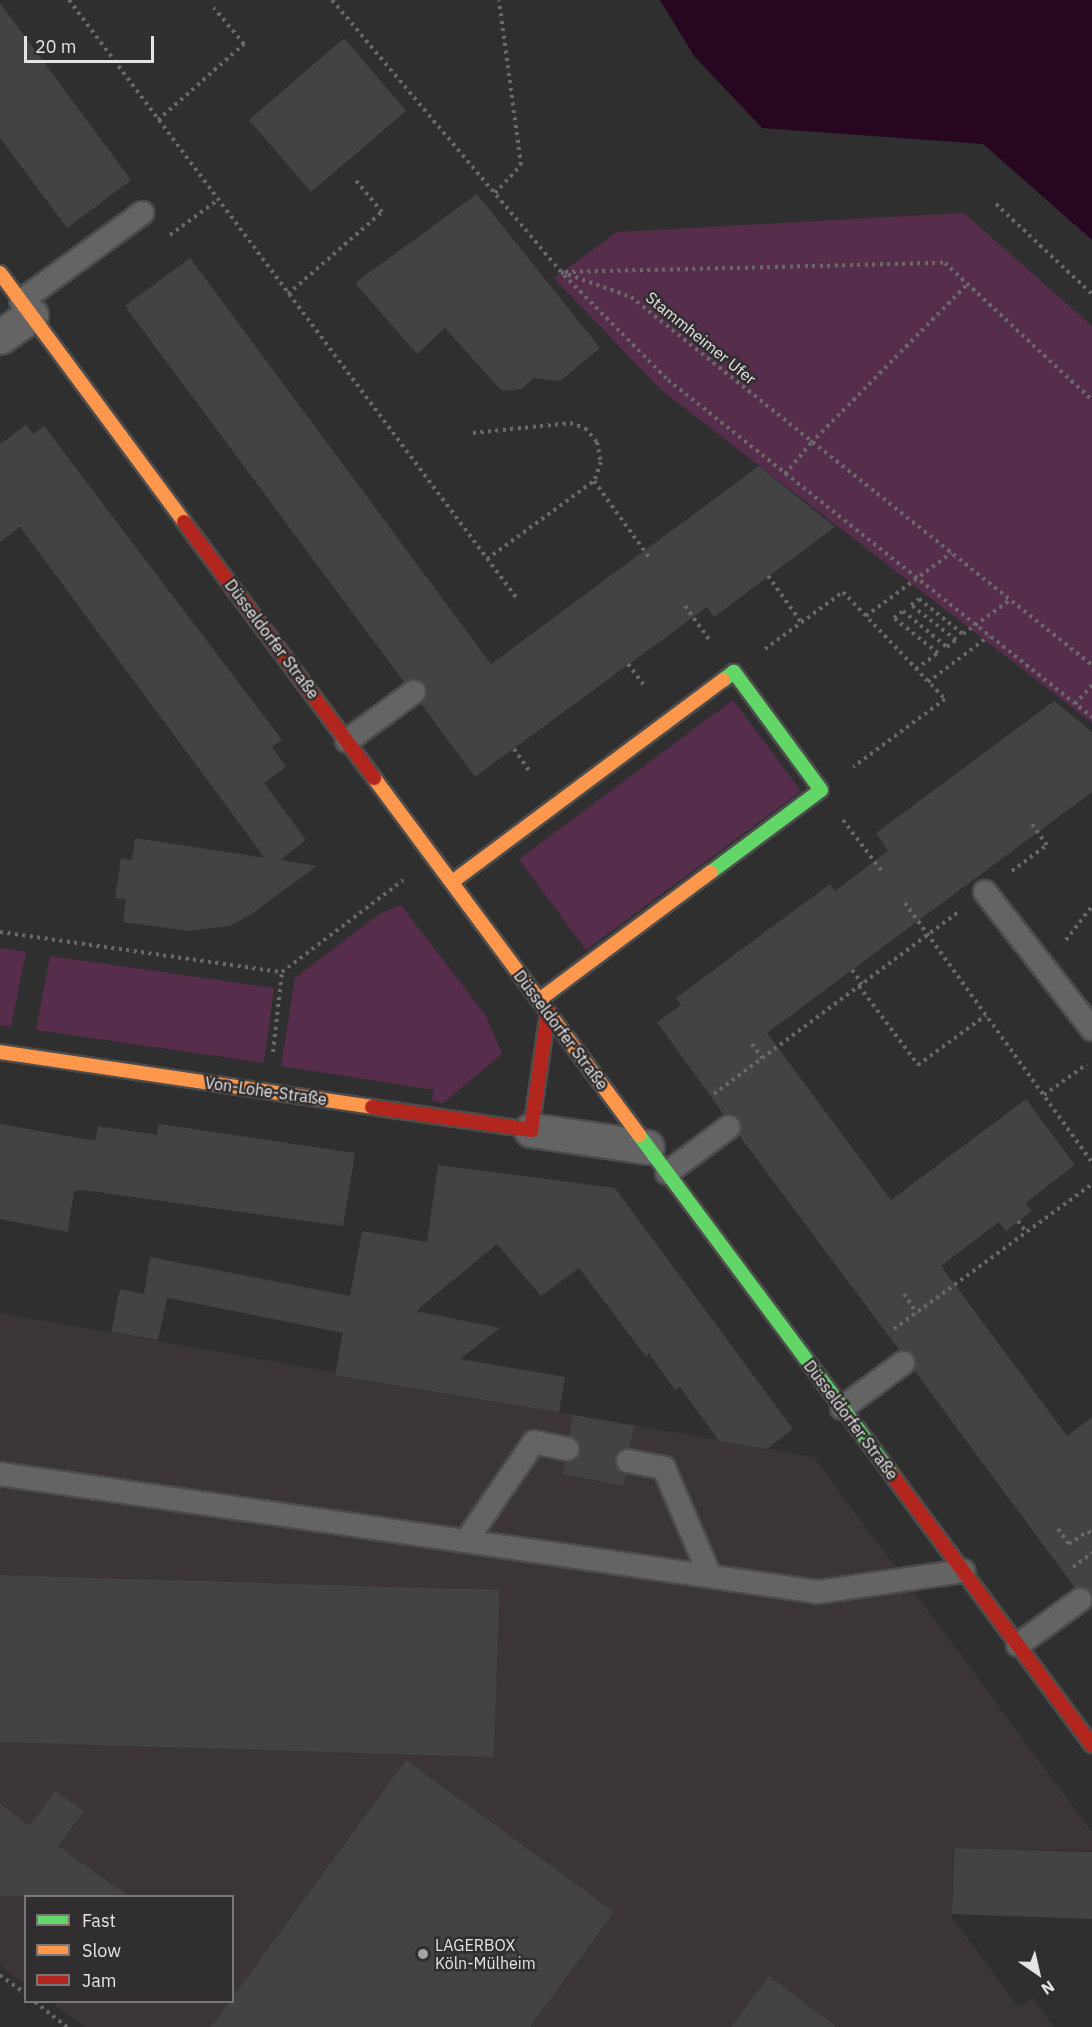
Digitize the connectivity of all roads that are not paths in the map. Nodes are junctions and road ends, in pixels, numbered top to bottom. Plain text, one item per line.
1 (142, 213) dead end
2 (0, 273) edge
3 (26, 308) junction
4 (0, 338) edge
5 (414, 692) dead end
6 (348, 741) junction
7 (452, 882) junction
8 (985, 892) road end
9 (539, 1000) junction
10 (548, 1012) junction
11 (1092, 1029) edge
12 (0, 1052) edge
13 (729, 1127) dead end
14 (531, 1130) junction
15 (647, 1147) junction
16 (667, 1173) junction
17 (903, 1363) dead end
18 (842, 1408) junction
19 (567, 1449) dead end
20 (628, 1461) dead end
21 (0, 1474) edge
22 (465, 1541) junction
23 (963, 1571) junction
24 (710, 1576) junction
25 (1080, 1600) dead end
26 (1018, 1645) junction
27 (1092, 1745) edge

1 - 3 lane
2 - 3 street, Düsseldorfer Straße
3 - 4 street
3 - 6 street, Düsseldorfer Straße
5 - 6 lane
6 - 7 street, Düsseldorfer Straße
7 - 9 street, Düsseldorfer Straße
7 - 9 street
8 - 11 lane
9 - 10 street, Düsseldorfer Straße
10 - 14 street
10 - 15 street, Düsseldorfer Straße
12 - 14 street, Von-Lohe-Straße
13 - 16 lane
14 - 15 street, Von-Lohe-Straße
15 - 16 street, Düsseldorfer Straße
16 - 18 street, Düsseldorfer Straße
17 - 18 lane
18 - 23 street, Düsseldorfer Straße
19 - 22 lane
20 - 24 lane
21 - 22 lane
22 - 24 lane
23 - 24 lane
23 - 26 street, Düsseldorfer Straße
25 - 26 lane
26 - 27 street, Düsseldorfer Straße

